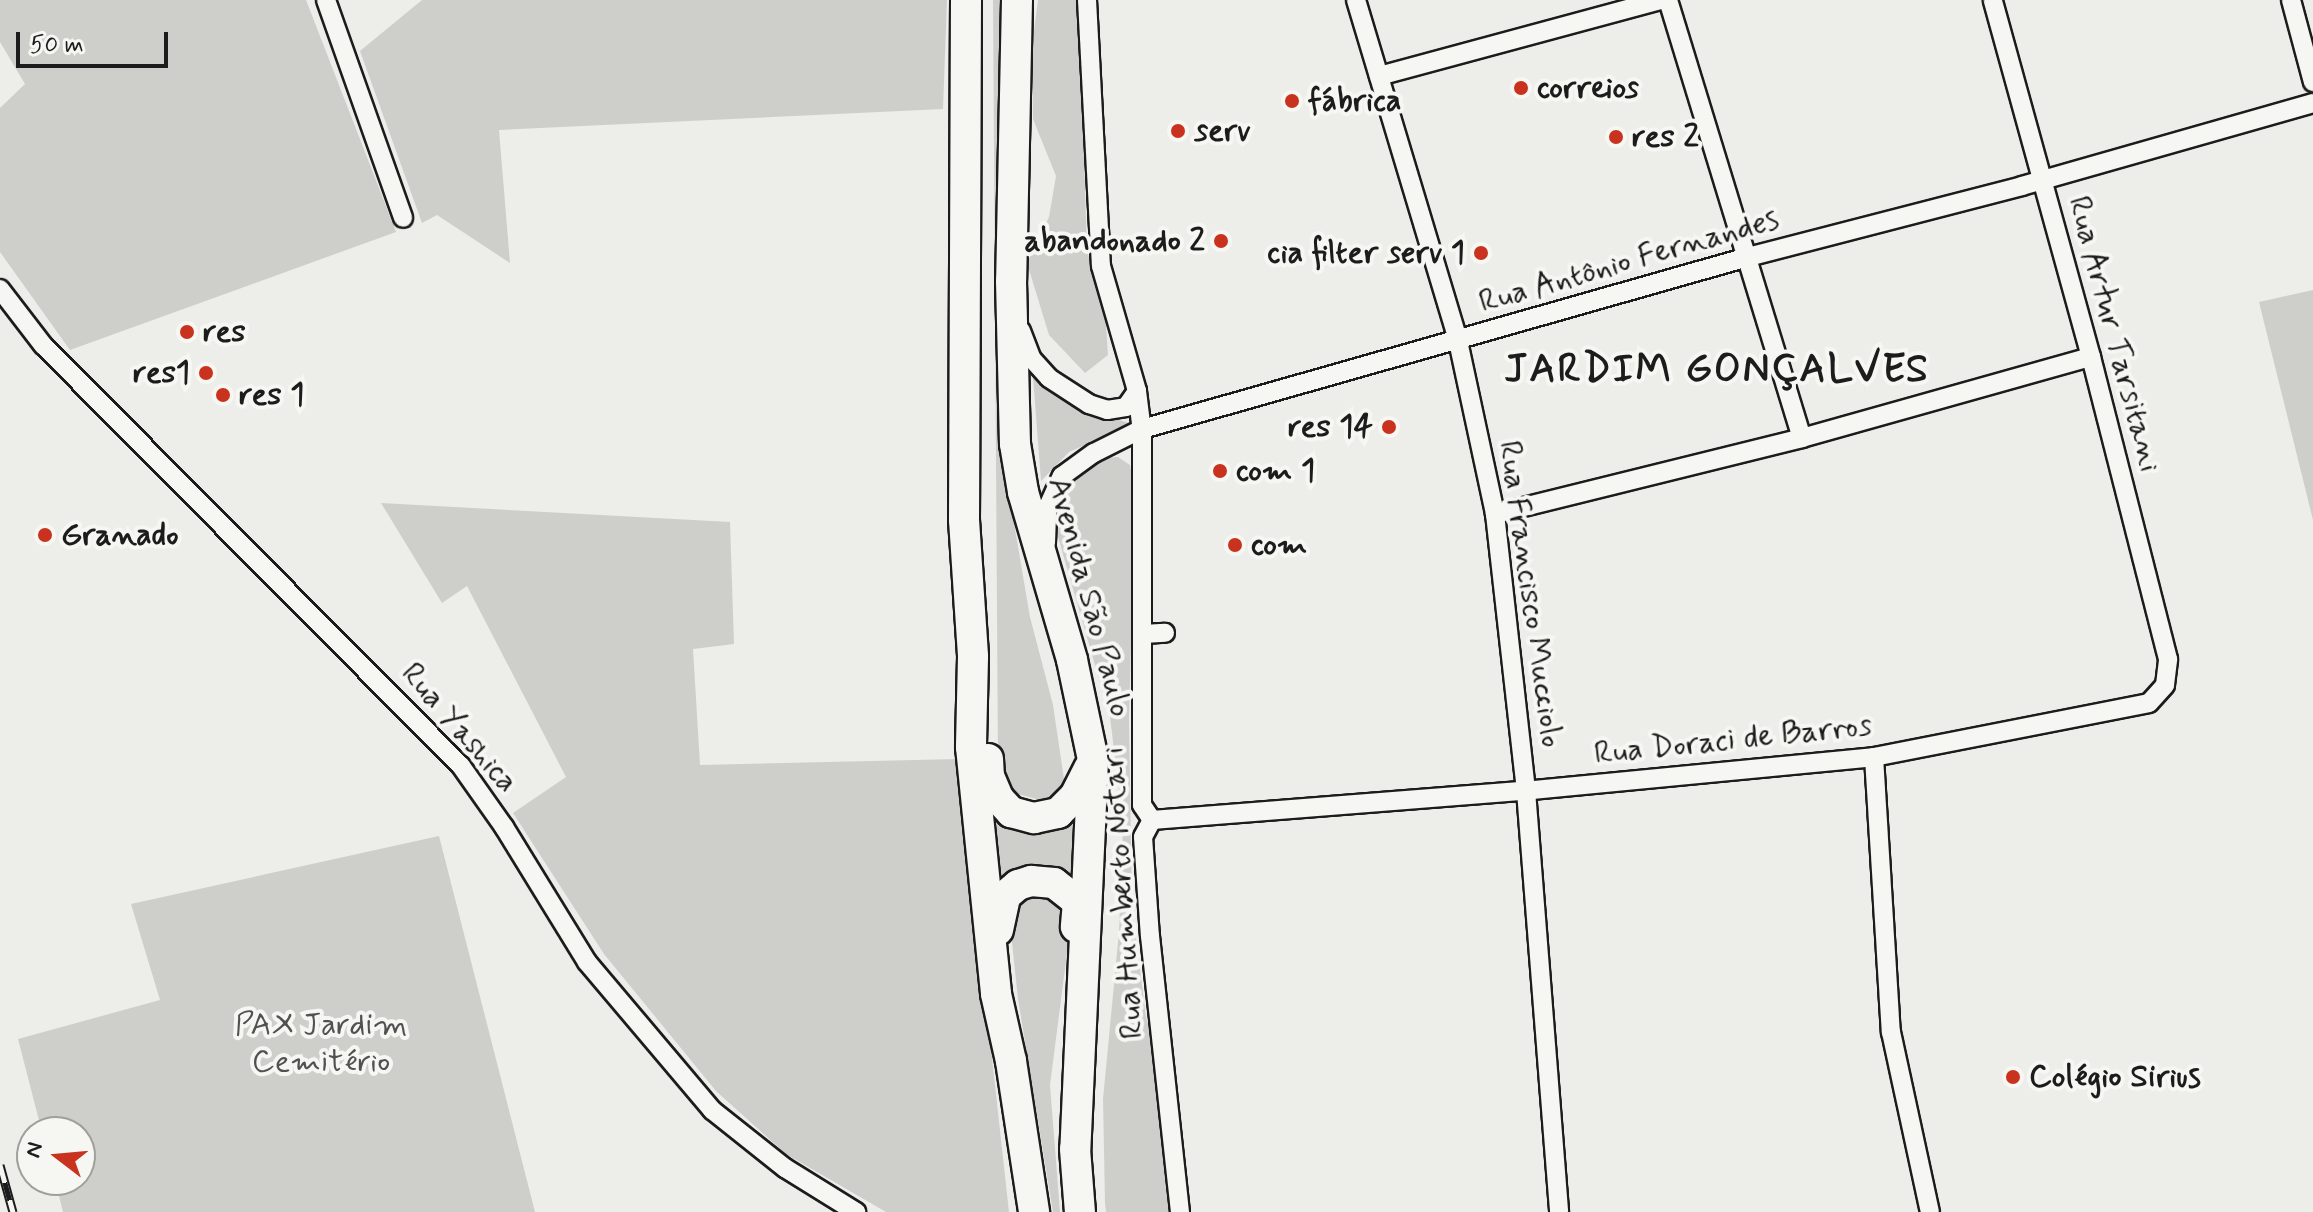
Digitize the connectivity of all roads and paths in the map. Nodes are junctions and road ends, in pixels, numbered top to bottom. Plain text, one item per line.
1 (326, 0) edge
2 (966, 0) edge
3 (1017, 0) edge
4 (1087, 0) edge
5 (1356, 0) edge
6 (1660, 0) edge
7 (1668, 0) edge
8 (1993, 0) edge
9 (2291, 0) edge
10 (1379, 76) junction
11 (2313, 82) edge
12 (2313, 103) edge
13 (2042, 180) junction
14 (403, 218) dead end
15 (1748, 257) junction
16 (1011, 281) junction
17 (0, 289) edge
18 (1458, 341) junction
19 (2091, 357) junction
20 (1137, 391) junction
21 (1142, 429) junction
22 (1802, 438) junction
23 (1495, 514) junction
24 (1046, 566) junction
25 (967, 569) junction
26 (1165, 633) dead end
27 (1143, 634) junction
28 (2165, 685) joint
29 (1874, 757) junction
30 (1093, 760) junction
31 (1526, 791) junction
32 (1152, 820) junction
33 (996, 994) junction
34 (1075, 1149) junction
35 (856, 1212) edge
36 (1034, 1212) edge
37 (1080, 1212) edge
38 (1180, 1212) edge
39 (1559, 1212) edge
40 (1930, 1212) edge

1 - 14 street
2 - 25 main road
3 - 16 main road, Avenida São Paulo
4 - 20 street, Rua Humberto Notari
5 - 10 street, Rua Francisco Mucciolo
6 - 10 street
7 - 15 street
8 - 13 street, Rua Artur Tarsitani
9 - 11 street
10 - 18 street, Rua Francisco Mucciolo
12 - 13 street, Rua Antônio Fernandes
13 - 15 street, Rua Antônio Fernandes
13 - 19 street, Rua Artur Tarsitani
15 - 18 street, Rua Antônio Fernandes
15 - 22 street
16 - 20 street
16 - 24 main road, Avenida São Paulo
17 - 35 street, Rua Yashica
18 - 21 street, Rua Antônio Fernandes
18 - 23 street, Rua Francisco Mucciolo
19 - 22 street
19 - 28 street, Rua Artur Tarsitani
20 - 21 street, Rua Humberto Notari
21 - 24 street, Rua Antônio Fernandes
21 - 27 street, Rua Humberto Notari
22 - 23 street
23 - 31 street, Rua Francisco Mucciolo
24 - 30 main road, Avenida São Paulo
25 - 30 main road
25 - 33 main road
26 - 27 street
27 - 32 street, Rua Humberto Notari
28 - 29 street, Rua Doraci de Barros
29 - 31 street, Rua Doraci de Barros
29 - 40 street
30 - 34 main road, Avenida São Paulo
31 - 32 street, Rua Doraci de Barros
31 - 39 street, Rua Francisco Mucciolo
32 - 38 street, Rua Humberto Notari
33 - 34 main road
33 - 36 main road
34 - 37 main road, Avenida São Paulo

